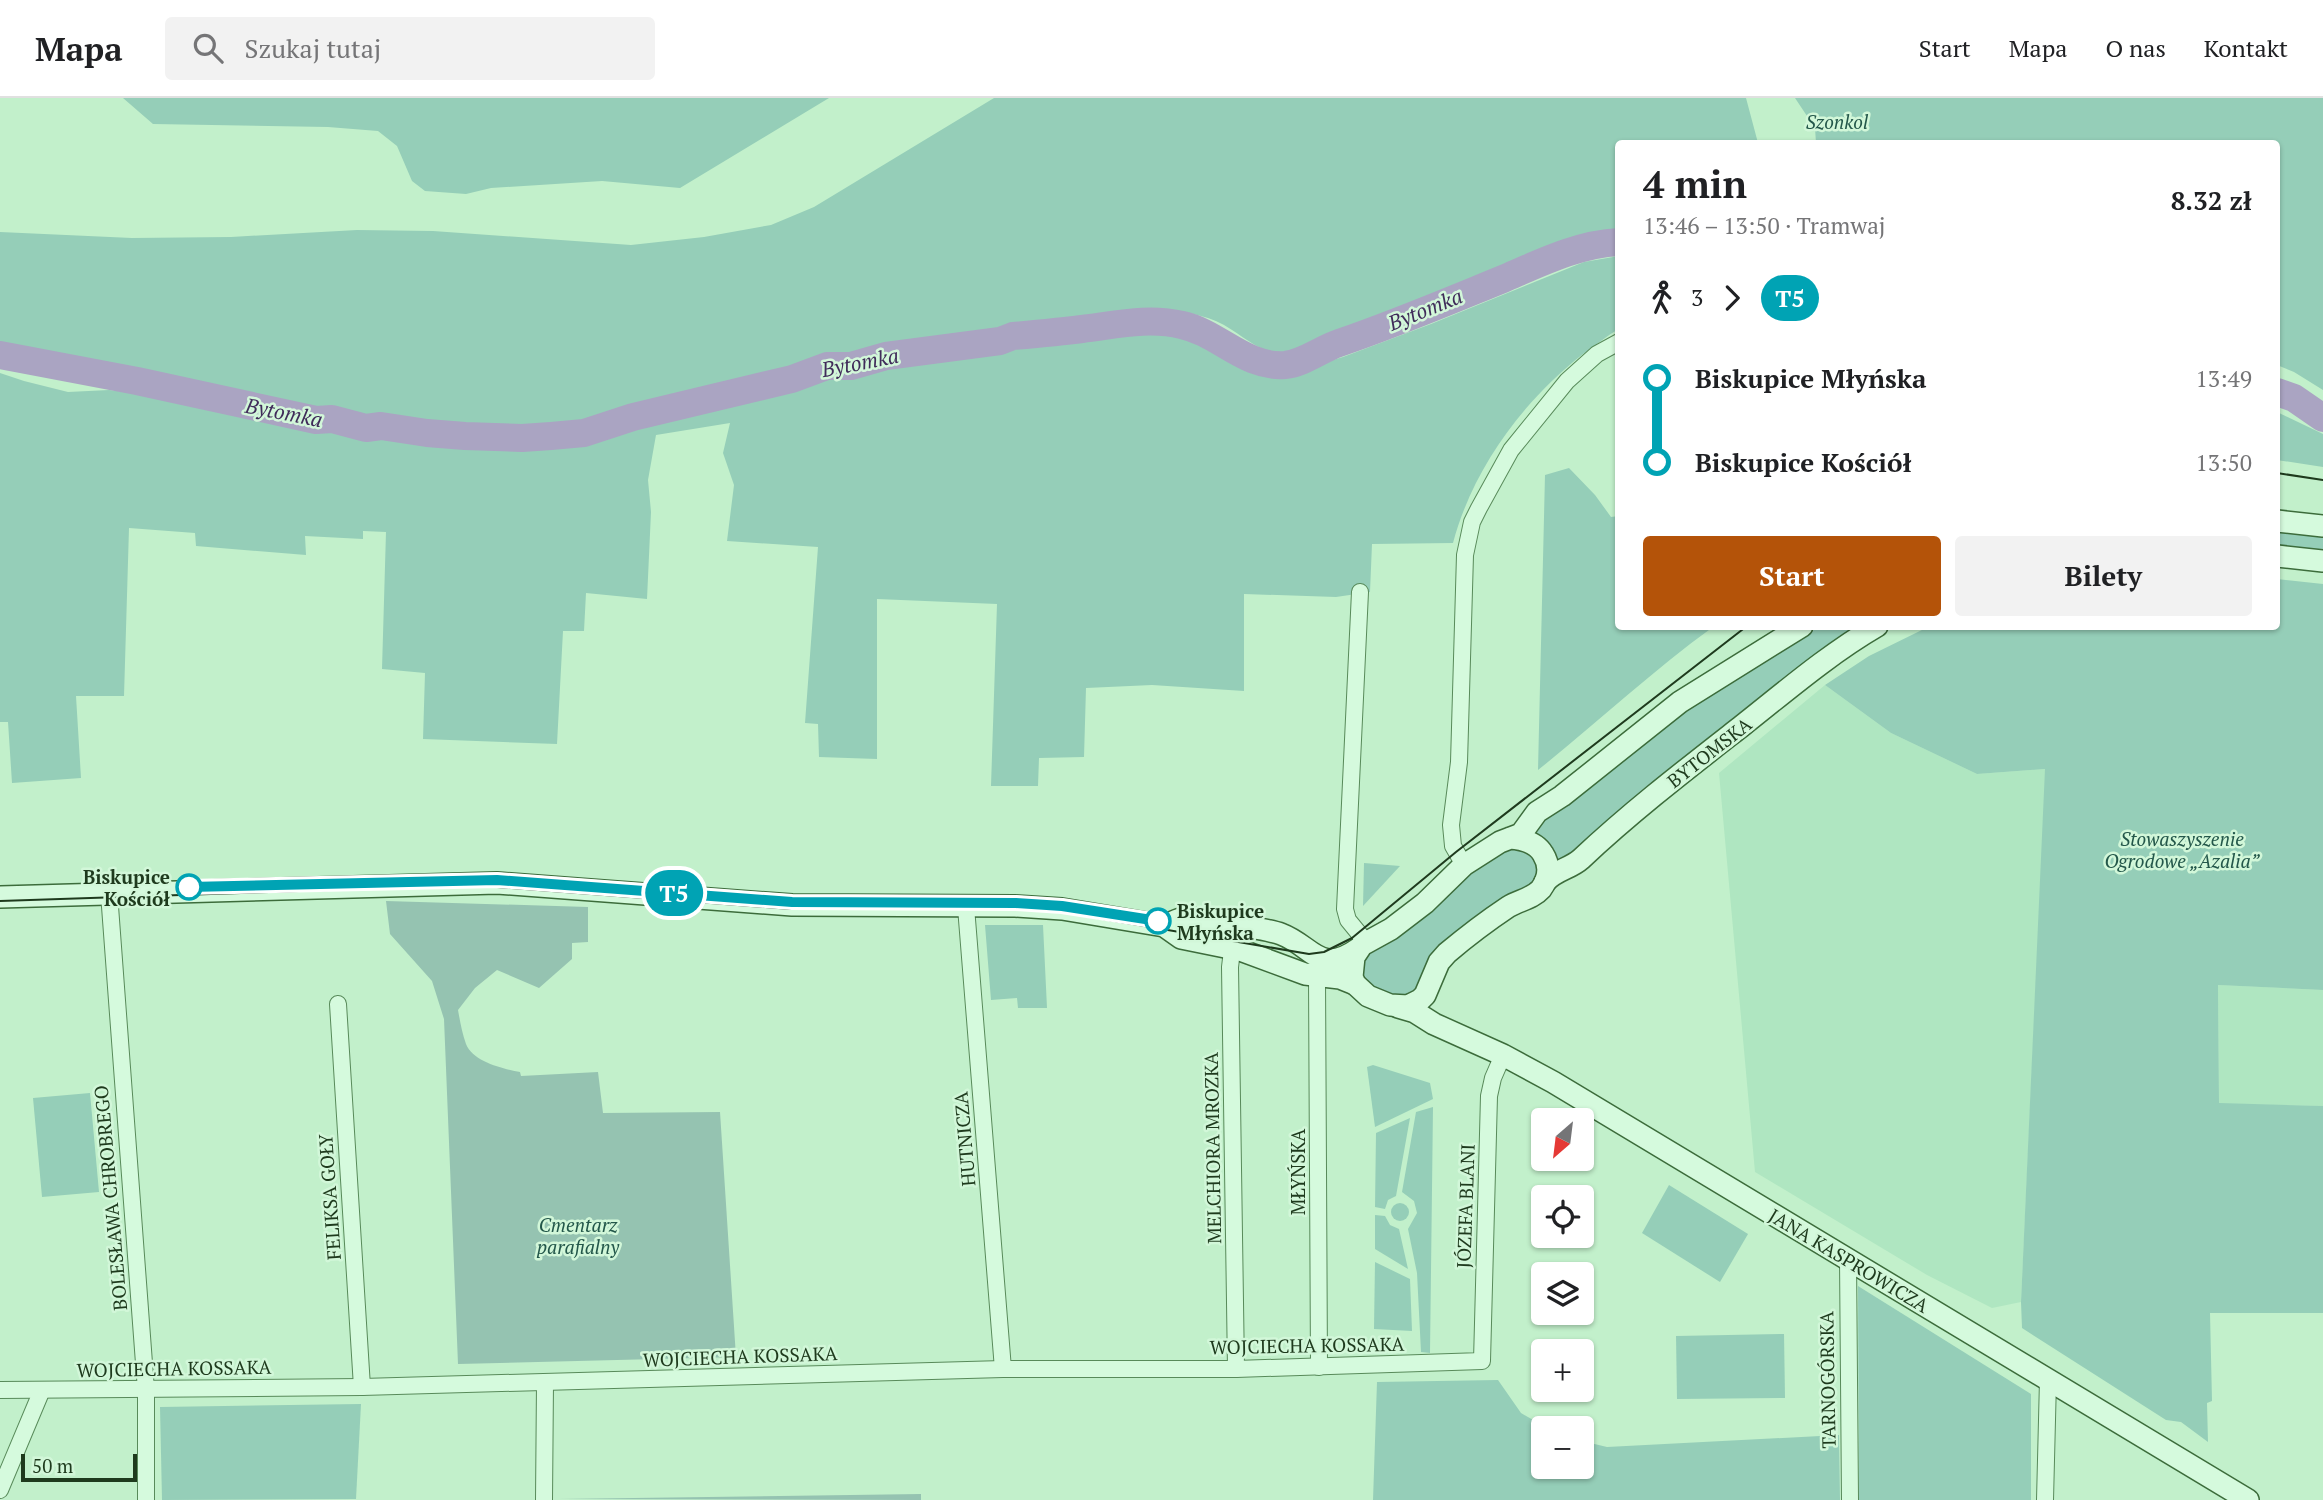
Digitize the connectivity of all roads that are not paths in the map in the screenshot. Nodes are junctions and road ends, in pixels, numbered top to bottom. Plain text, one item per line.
1 (1615, 345) edge
2 (2280, 521) edge
3 (2323, 526) edge
4 (2280, 556) edge
5 (2323, 561) edge
6 (1360, 592) dead end
7 (1796, 630) edge
8 (1871, 630) edge
9 (1510, 838) junction
10 (1464, 865) junction
11 (1545, 881) junction
12 (110, 893) junction
13 (0, 897) edge
14 (966, 907) junction
15 (1164, 926) junction
16 (1236, 926) junction
17 (1362, 945) junction
18 (1232, 948) junction
19 (1317, 977) junction
20 (1356, 984) junction
21 (1429, 987) junction
22 (338, 1004) dead end
23 (1398, 1007) junction
24 (1446, 1029) junction
25 (1503, 1055) junction
26 (1847, 1259) junction
27 (1482, 1361) joint
28 (1319, 1367) junction
29 (1003, 1369) junction
30 (1236, 1369) junction
31 (2048, 1380) junction
32 (545, 1383) junction
33 (362, 1387) junction
34 (0, 1390) edge
35 (146, 1390) junction
36 (42, 1391) junction
37 (0, 1490) edge
38 (146, 1500) edge
39 (544, 1500) edge
40 (1850, 1500) edge
41 (2045, 1500) edge
42 (2248, 1500) edge

1 - 10 street
2 - 3 street
4 - 5 street
6 - 17 street
7 - 9 street
8 - 11 street, BYTOMSKA
9 - 10 street
9 - 11 street
10 - 17 street
11 - 21 street, BYTOMSKA
12 - 13 street
12 - 14 street
12 - 35 street, BOLESŁAWA CHROBREGO
14 - 15 street
14 - 29 street, HUTNICZA
15 - 16 street
15 - 18 street
16 - 17 street
16 - 18 street, MELCHIORA MROZKA
17 - 20 street
18 - 19 street
18 - 30 street, MELCHIORA MROZKA
19 - 20 street
19 - 28 street, MŁYŃSKA
20 - 23 street, JANA KASPROWICZA
21 - 23 street
21 - 24 street
22 - 33 street, FELIKSA GOŁY
23 - 24 street, JANA KASPROWICZA
24 - 25 street, JANA KASPROWICZA
25 - 26 street, JANA KASPROWICZA
25 - 27 street, JÓZEFA BLANI
26 - 31 street, JANA KASPROWICZA
26 - 40 street, TARNOGÓRSKA
27 - 28 street, WOJCIECHA KOSSAKA
28 - 30 street, WOJCIECHA KOSSAKA
29 - 30 street, WOJCIECHA KOSSAKA
29 - 32 street, WOJCIECHA KOSSAKA
31 - 41 street
31 - 42 street, JANA KASPROWICZA
32 - 33 street, WOJCIECHA KOSSAKA
32 - 39 street
33 - 35 street, WOJCIECHA KOSSAKA
34 - 36 street, WOJCIECHA KOSSAKA
35 - 36 street, WOJCIECHA KOSSAKA
35 - 38 street, BOLESŁAWA CHROBREGO
36 - 37 street

